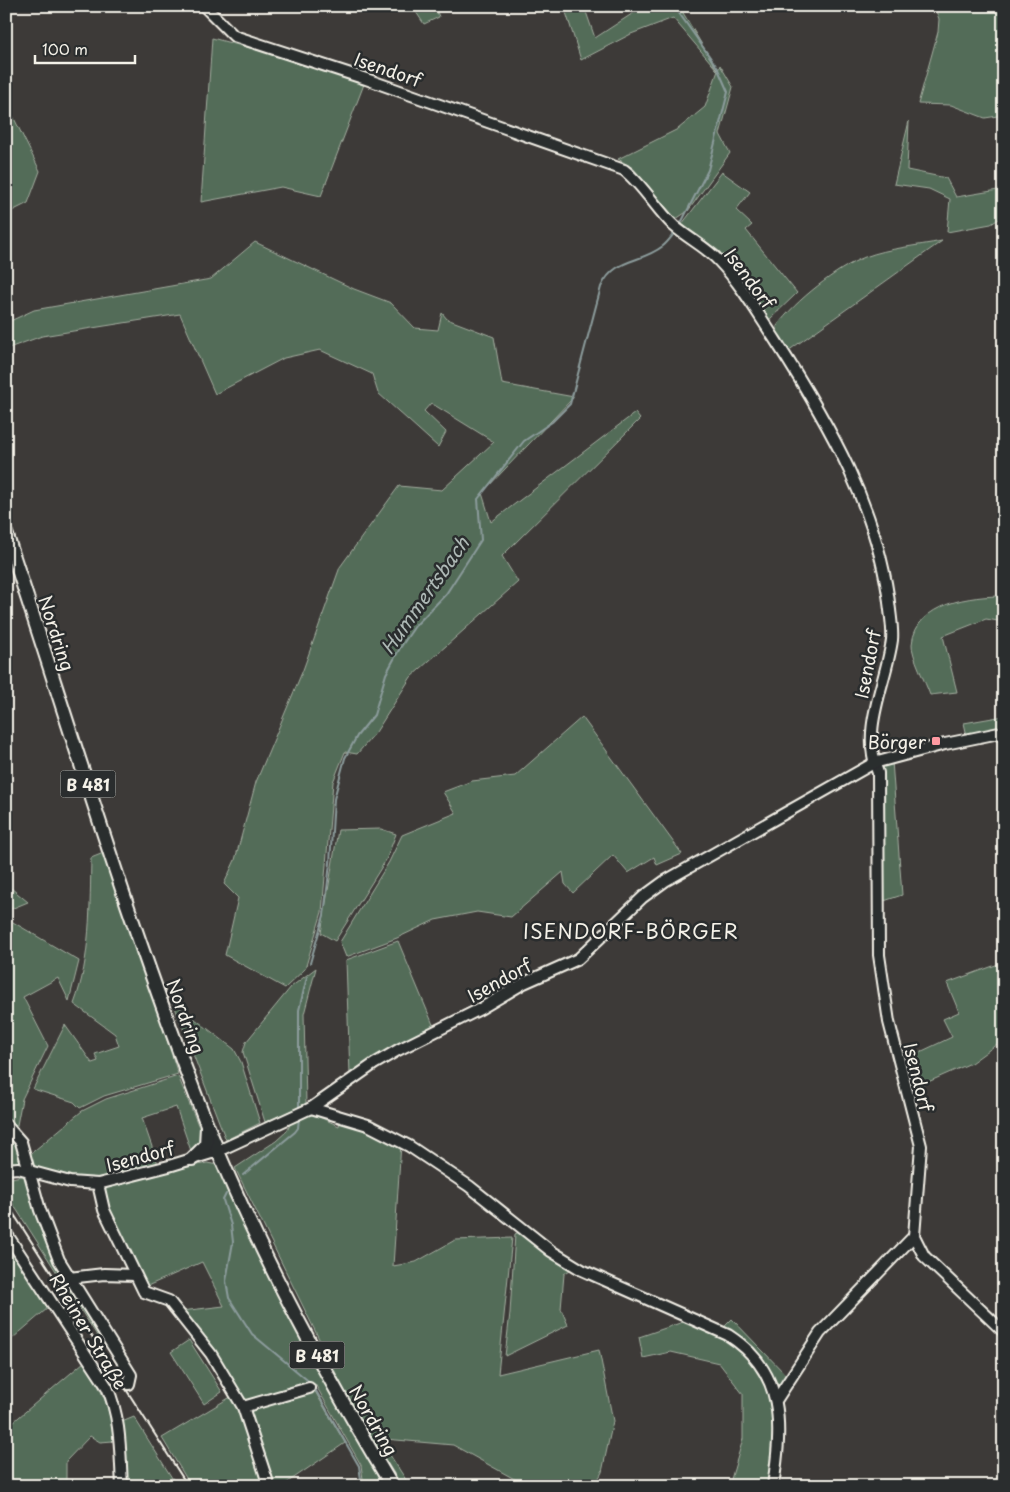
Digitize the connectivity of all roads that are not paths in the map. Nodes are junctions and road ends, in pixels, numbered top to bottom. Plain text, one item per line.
1 (204, 6) edge
2 (6, 533) edge
3 (1004, 732) edge
4 (874, 763) junction
5 (308, 1110) junction
6 (206, 1122) junction
7 (6, 1125) edge
8 (218, 1151) junction
9 (192, 1159) junction
10 (6, 1169) edge
11 (28, 1170) junction
12 (98, 1184) junction
13 (6, 1233) edge
14 (914, 1236) junction
15 (135, 1274) junction
16 (69, 1278) junction
17 (1004, 1332) edge
18 (129, 1384) dead end
19 (309, 1388) dead end
20 (777, 1399) junction
21 (243, 1407) junction
22 (122, 1486) edge
23 (269, 1486) edge
24 (392, 1486) edge
25 (773, 1486) edge

1 - 4 street, Isendorf
2 - 6 main road, Nordring / B 481
3 - 4 street, Isendorf
4 - 5 street, Isendorf
4 - 14 street, Isendorf
5 - 8 street, Isendorf
5 - 20 street
6 - 8 main road, Nordring / B 481
6 - 9 main road
7 - 11 street
8 - 9 street, Isendorf
8 - 24 main road, Nordring / B 481
9 - 12 street, Isendorf
10 - 11 street, Isendorf
11 - 12 street, Isendorf
11 - 16 street
12 - 15 street
13 - 22 street, Rheiner Straße
14 - 17 street
14 - 20 street
15 - 16 street
15 - 21 street
16 - 18 street
19 - 21 street
20 - 25 street
21 - 23 street

